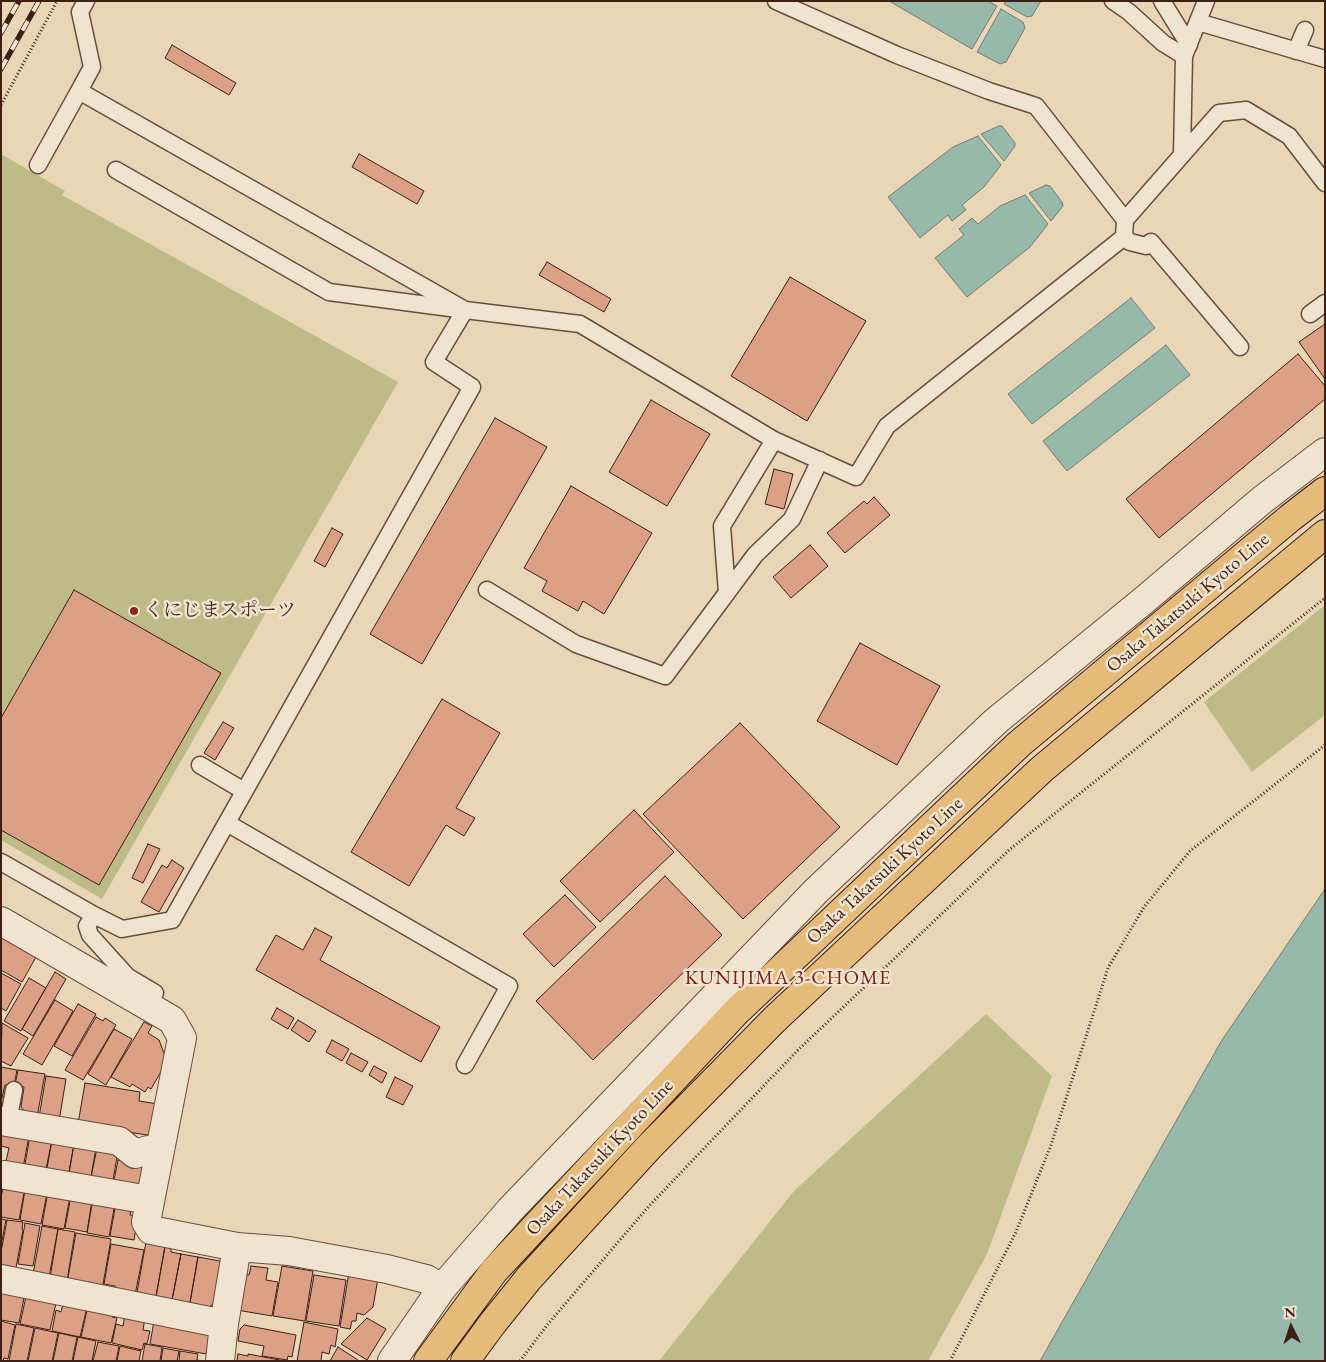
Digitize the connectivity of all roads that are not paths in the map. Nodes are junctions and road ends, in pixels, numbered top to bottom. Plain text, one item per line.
1 (86, 1) edge
2 (1114, 1) edge
3 (1162, 1) edge
4 (1206, 1) edge
5 (778, 2) edge
6 (1198, 22) junction
7 (1305, 30) dead end
8 (1186, 51) junction
9 (1296, 51) junction
10 (1325, 59) edge
11 (79, 91) junction
12 (1182, 155) junction
13 (38, 165) dead end
14 (116, 170) dead end
15 (1325, 183) edge
16 (1125, 220) junction
17 (1124, 236) junction
18 (1325, 302) edge
19 (465, 310) junction
20 (1310, 314) dead end
21 (1240, 347) dead end
22 (774, 440) junction
23 (1325, 452) edge
24 (820, 460) junction
25 (1325, 492) edge
26 (1325, 534) edge
27 (487, 590) dead end
28 (727, 593) junction
29 (200, 765) dead end
30 (244, 791) junction
31 (226, 823) junction
32 (1, 862) edge
33 (94, 915) junction
34 (1, 921) edge
35 (148, 1006) junction
36 (465, 1065) dead end
37 (14, 1090) dead end
38 (4, 1122) edge
39 (159, 1152) junction
40 (5, 1175) dead end
41 (149, 1200) junction
42 (237, 1246) junction
43 (1, 1279) edge
44 (442, 1288) junction
45 (224, 1324) junction
46 (220, 1361) edge
47 (392, 1361) edge
48 (428, 1361) edge
49 (465, 1361) edge

1 - 11 lane
2 - 8 lane
3 - 8 lane
4 - 6 lane
5 - 16 lane
6 - 8 lane
6 - 9 lane
7 - 9 lane
8 - 12 lane
9 - 10 lane
11 - 13 lane
11 - 19 lane
12 - 15 lane
12 - 16 lane
14 - 19 lane
16 - 17 lane
17 - 21 lane
17 - 24 lane
18 - 20 lane
19 - 22 lane
19 - 30 lane
22 - 24 lane
22 - 28 lane
23 - 44 street
24 - 28 lane
25 - 48 main road, Osaka Takatsuki Kyoto Line
26 - 49 main road, Osaka Takatsuki Kyoto Line
27 - 28 lane
29 - 30 lane
30 - 31 lane
31 - 33 lane
31 - 36 lane
32 - 33 lane
33 - 35 lane
34 - 35 street
35 - 39 street
37 - 38 lane
38 - 39 street
39 - 41 street
40 - 41 street
41 - 42 street
42 - 44 street
42 - 45 street
43 - 45 street
44 - 47 street
45 - 46 street

